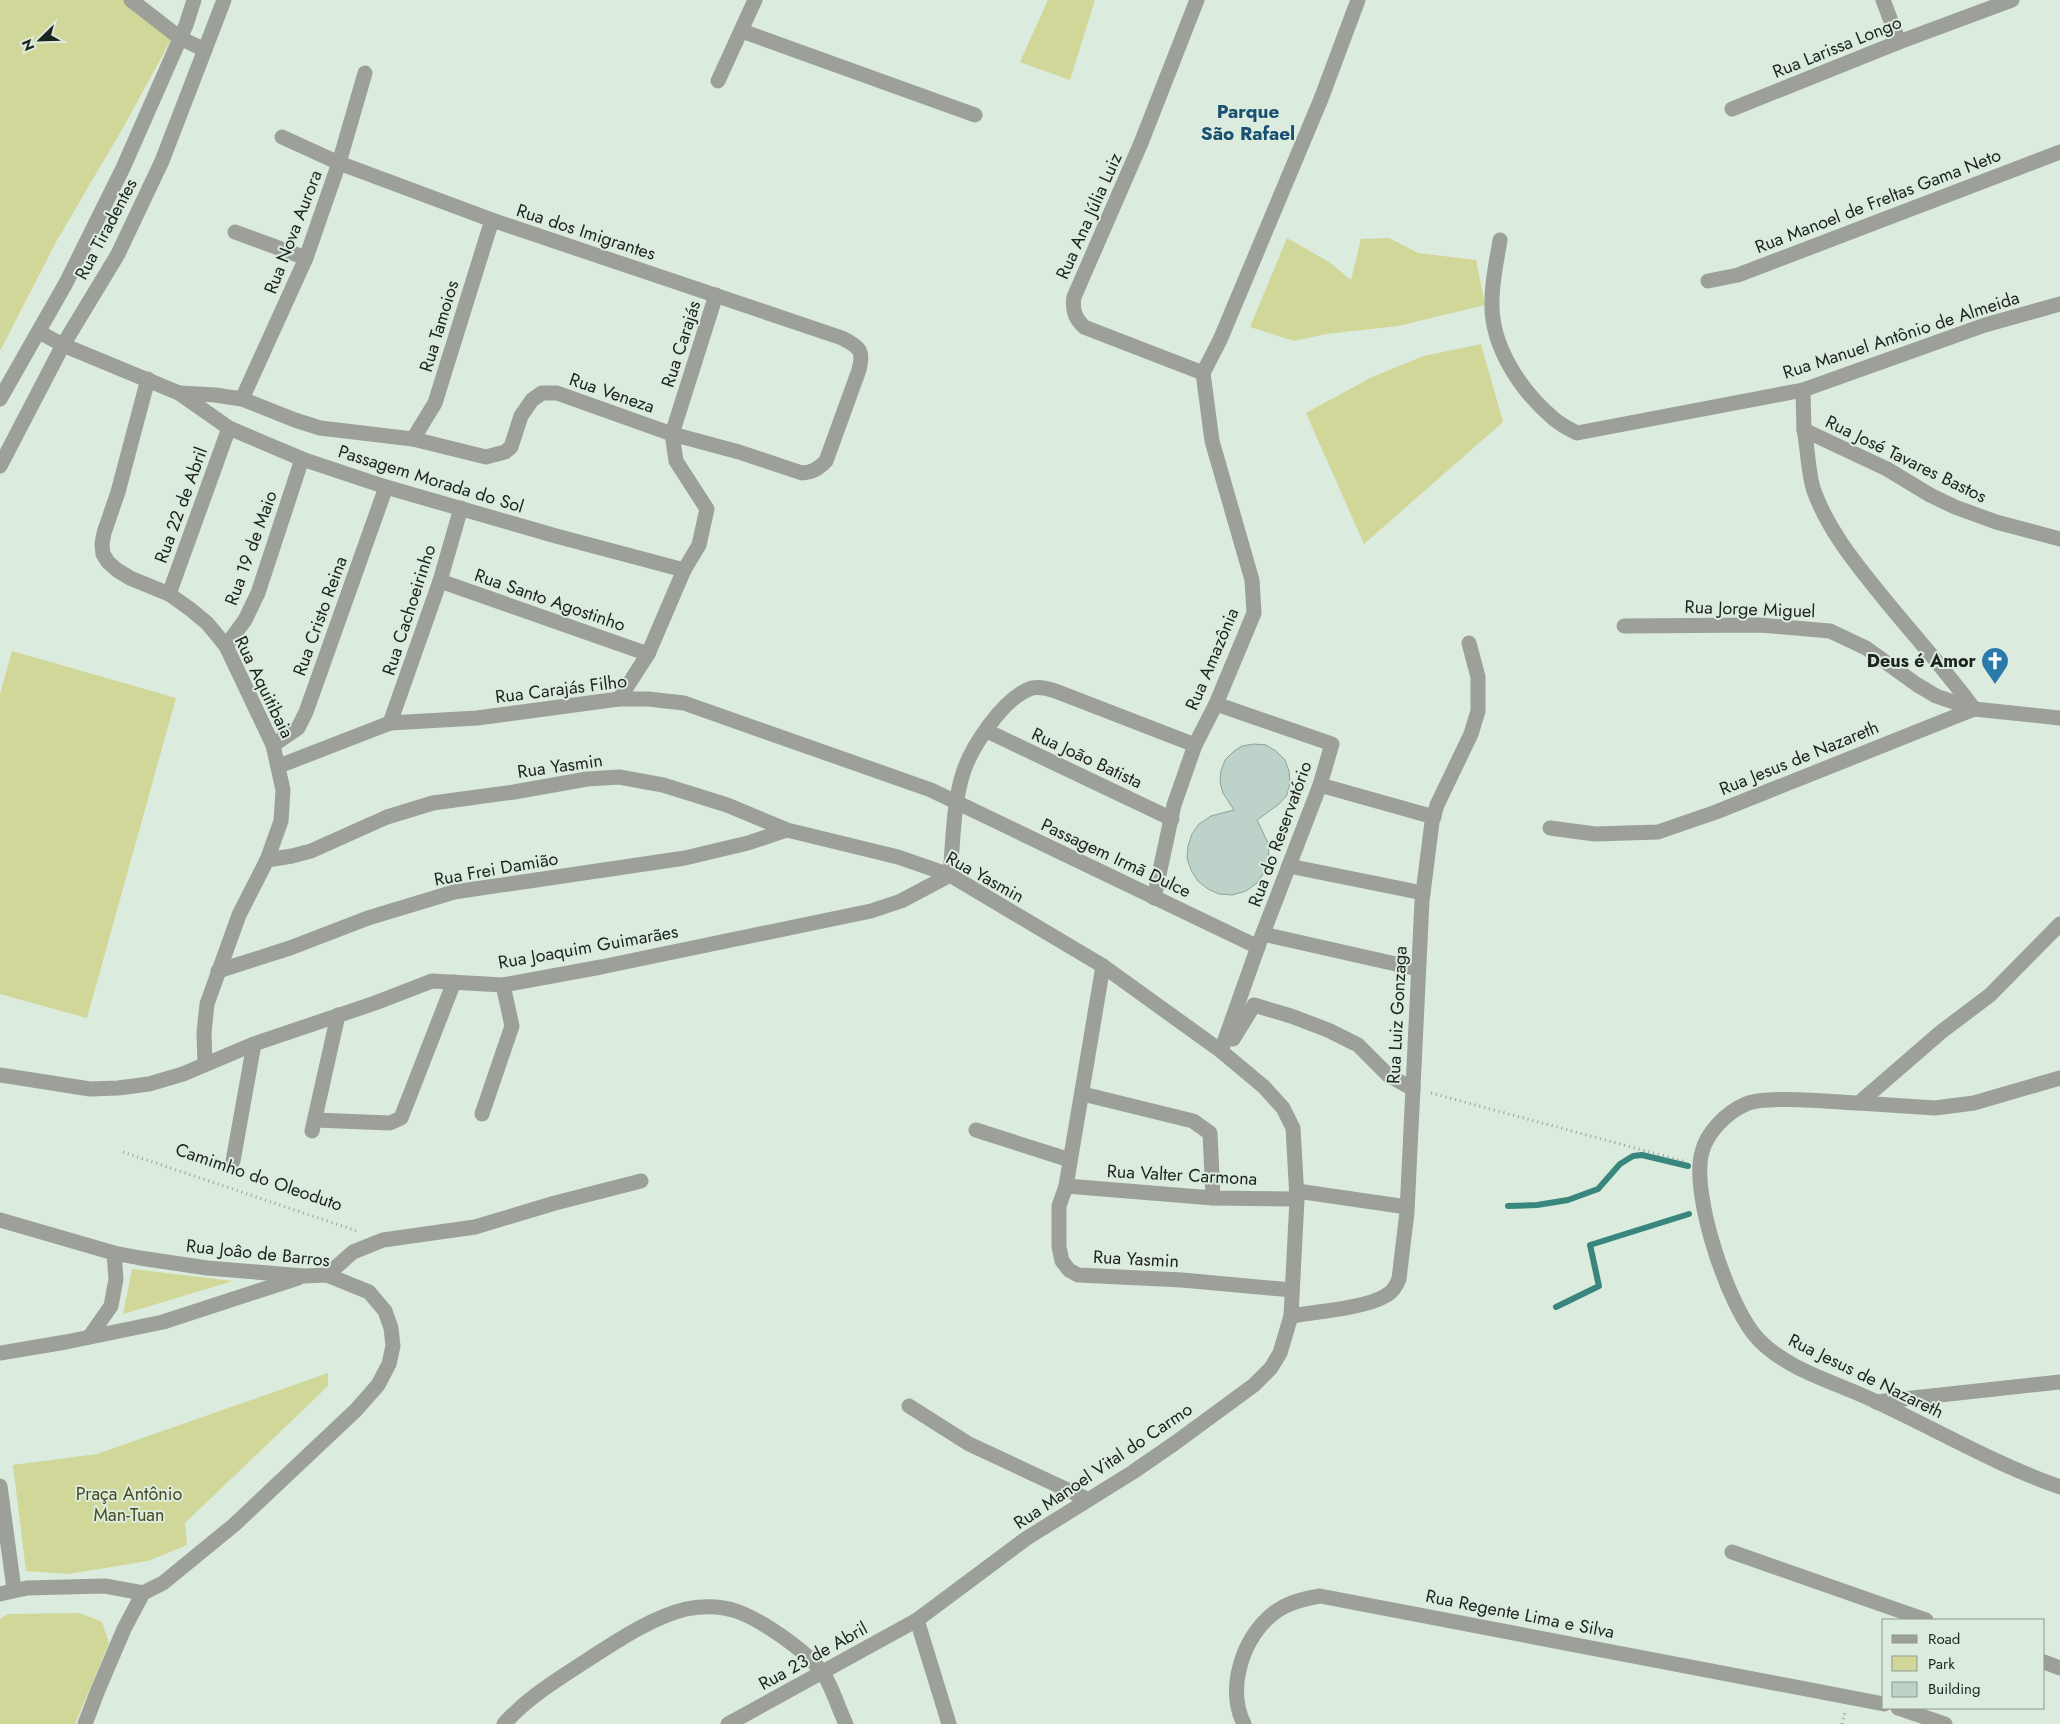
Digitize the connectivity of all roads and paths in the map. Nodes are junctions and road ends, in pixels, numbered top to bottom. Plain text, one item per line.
1 (131, 0) edge
2 (194, 0) edge
3 (224, 0) edge
4 (755, 0) edge
5 (1197, 0) edge
6 (1358, 0) edge
7 (1884, 0) edge
8 (2012, 0) edge
9 (742, 31) junction
10 (180, 38) junction
11 (1899, 42) junction
12 (205, 50) junction
13 (365, 73) dead end
14 (718, 81) dead end
15 (1732, 108) dead end
16 (975, 114) dead end
17 (282, 137) dead end
18 (2060, 152) edge
19 (339, 163) junction
20 (492, 220) junction
21 (235, 232) dead end
22 (1500, 240) dead end
23 (306, 258) junction
24 (1708, 282) dead end
25 (716, 295) junction
26 (2060, 304) edge
27 (38, 332) junction
28 (63, 345) junction
29 (1204, 373) junction
30 (148, 379) junction
31 (1803, 390) junction
32 (179, 393) junction
33 (0, 399) edge
34 (242, 399) junction
35 (229, 428) junction
36 (1804, 430) junction
37 (672, 434) junction
38 (413, 439) junction
39 (302, 459) junction
40 (826, 461) joint
41 (0, 466) edge
42 (386, 488) junction
43 (461, 508) junction
44 (2060, 538) edge
45 (684, 570) junction
46 (440, 581) junction
47 (169, 594) junction
48 (1624, 626) dead end
49 (1469, 643) dead end
50 (226, 646) junction
51 (648, 654) junction
52 (619, 698) junction
53 (1216, 704) junction
54 (1974, 709) junction
55 (2060, 718) edge
56 (390, 723) junction
57 (986, 731) junction
58 (273, 745) junction
59 (1195, 746) junction
60 (279, 766) junction
61 (1320, 785) junction
62 (957, 804) junction
63 (1434, 816) junction
64 (1172, 818) junction
65 (1550, 828) dead end
66 (788, 830) junction
67 (267, 860) junction
68 (1289, 866) junction
69 (950, 875) junction
70 (1423, 893) junction
71 (1154, 898) junction
72 (2060, 924) edge
73 (1260, 940) junction
74 (1103, 966) junction
75 (1418, 968) junction
76 (218, 971) junction
77 (454, 982) junction
78 (503, 984) junction
79 (338, 1015) junction
80 (1226, 1036) junction
81 (254, 1044) junction
82 (1221, 1051) junction
83 (206, 1064) junction
84 (0, 1075) edge
85 (2060, 1078) edge
86 (1413, 1089) junction
87 (1083, 1094) junction
88 (1859, 1103) junction
89 (482, 1114) dead end
90 (976, 1130) dead end
91 (123, 1152) dead end
92 (1070, 1160) junction
93 (233, 1161) dead end
94 (1701, 1165) junction
95 (641, 1181) dead end
96 (1066, 1186) junction
97 (1297, 1195) junction
98 (1213, 1198) junction
99 (1407, 1208) junction
100 (0, 1220) edge
101 (383, 1240) junction
102 (114, 1253) junction
103 (327, 1275) junction
104 (284, 1278) junction
105 (1292, 1290) junction
106 (1291, 1316) junction
107 (90, 1336) junction
108 (0, 1353) edge
109 (2060, 1382) edge
110 (1876, 1402) junction
111 (909, 1406) dead end
112 (0, 1486) edge
113 (2060, 1488) edge
114 (1087, 1499) junction
115 (1732, 1552) dead end
116 (7, 1592) edge
117 (143, 1593) junction
118 (1923, 1619) edge
119 (917, 1620) junction
120 (2045, 1662) edge
121 (2060, 1668) edge
122 (823, 1673) junction
123 (1882, 1704) edge
124 (1901, 1709) edge
125 (86, 1724) edge
126 (504, 1724) edge
127 (728, 1724) edge
128 (846, 1724) edge
129 (950, 1724) edge
130 (1244, 1724) edge
131 (1945, 1724) edge

1 - 10 street
2 - 10 street, Rua Tiradentes
3 - 12 street, Rua Tiradentes
4 - 9 street
5 - 29 street, Rua Ana Júlia Luiz
6 - 29 street
7 - 11 street
8 - 11 street, Rua Larissa Longo
9 - 14 street
9 - 16 street
10 - 12 street
10 - 27 street, Rua Tiradentes
11 - 15 street, Rua Larissa Longo
12 - 28 street, Rua Tiradentes
13 - 19 street, Rua Nova Aurora
17 - 19 street, Rua dos Imigrantes
18 - 24 street, Rua Manoel de Freltas Gama Neto
19 - 20 street, Rua dos Imigrantes
19 - 23 street, Rua Nova Aurora
20 - 25 street, Rua dos Imigrantes
20 - 38 street, Rua Tamoios
21 - 23 street
22 - 31 street, Rua Manuel Antônio de Almeida
23 - 34 street, Rua Nova Aurora
25 - 37 street, Rua Carajás
25 - 40 street, Rua dos Imigrantes
26 - 31 street, Rua Manuel Antônio de Almeida
27 - 28 street, Passagem Morada do Sol
27 - 33 street, Rua Tiradentes
28 - 30 street, Passagem Morada do Sol
28 - 41 street, Rua Tiradentes
29 - 53 street, Rua Amazônia
30 - 32 street, Passagem Morada do Sol
30 - 47 street, Rua Aquitibaia
31 - 36 street, Rua José Tavares Bastos
32 - 34 street, Passagem Morada do Sol
32 - 35 street, Passagem Morada do Sol
34 - 38 street, Passagem Morada do Sol
35 - 39 street, Passagem Morada do Sol
35 - 47 street, Rua 22 de Abril
36 - 44 street, Rua José Tavares Bastos
36 - 54 street
37 - 38 street, Rua Veneza
37 - 40 street, Rua Veneza
37 - 45 street
39 - 42 street, Passagem Morada do Sol
39 - 50 street, Rua 19 de Maio
42 - 43 street, Passagem Morada do Sol
42 - 58 street, Rua Cristo Reina
43 - 45 street, Passagem Morada do Sol
43 - 46 street, Rua Cachoeirinho
45 - 51 street
46 - 51 street, Rua Santo Agostinho
46 - 56 street, Rua Cachoeirinho
47 - 50 street, Rua Aquitibaia
48 - 54 street, Rua Jorge Miguel
49 - 63 street, Rua Luiz Gonzaga
50 - 58 street, Rua Aquitibaia
51 - 52 street
52 - 56 street, Rua Carajás Filho
52 - 62 street, Rua Carajás Filho
53 - 59 street, Rua Amazônia
53 - 61 street, Rua do Reservatório
54 - 55 street, Rua Jesus de Nazareth
54 - 65 street, Rua Jesus de Nazareth
56 - 60 street, Rua Carajás Filho
57 - 59 street
57 - 62 street
57 - 64 street, Rua João Batista
58 - 60 street, Rua Aquitibaia
59 - 64 street, Rua Amazônia
60 - 67 street, Rua Aquitibaia
61 - 63 street
61 - 68 street, Rua do Reservatório
62 - 69 street
62 - 71 street, Passagem Irmã Dulce
63 - 70 street, Rua Luiz Gonzaga
64 - 71 street, Rua Amazônia
66 - 67 street, Rua Yasmin
66 - 69 street, Rua Yasmin
66 - 76 street, Rua Frei Damião
67 - 76 street, Rua Aquitibaia
68 - 70 street
68 - 73 street, Rua do Reservatório
69 - 74 street, Rua Yasmin
69 - 78 street, Rua Joaquim Guimarães
70 - 75 street, Rua Luiz Gonzaga
71 - 73 street, Passagem Irmã Dulce
72 - 88 street
73 - 75 street, Passagem Irmã Dulce
73 - 80 street, Rua do Reservatório
74 - 82 street, Rua Manoel Vital do Carmo
74 - 87 street, Rua Yasmin
75 - 86 street, Rua Luiz Gonzaga
76 - 83 street, Rua Aquitibaia
77 - 78 street, Rua Joaquim Guimarães
77 - 79 street, Rua Joaquim Guimarães
77 - 79 street
78 - 89 street
79 - 81 street, Rua Joaquim Guimarães
80 - 82 street, Rua do Reservatório
80 - 86 street
81 - 83 street, Rua Joaquim Guimarães
81 - 93 street
82 - 97 street, Rua Manoel Vital do Carmo
83 - 84 street, Rua Joaquim Guimarães
85 - 88 street, Rua Jesus de Nazareth
86 - 94 path
86 - 99 street, Rua Luiz Gonzaga
87 - 92 street, Rua Yasmin
87 - 98 street
88 - 94 street, Rua Jesus de Nazareth
90 - 92 street
91 - 101 path, Camimho do Oleoduto
92 - 96 street, Rua Yasmin
94 - 110 street, Rua Jesus de Nazareth
95 - 101 street
96 - 98 street, Rua Valter Carmona
96 - 105 street, Rua Yasmin
97 - 98 street, Rua Valter Carmona
97 - 99 street, Rua Valter Carmona
97 - 105 street, Rua Manoel Vital do Carmo
99 - 106 street, Rua Luiz Gonzaga
100 - 102 street, Rua Joâo de Barros
101 - 103 street
102 - 104 street, Rua Joâo de Barros
102 - 107 street
103 - 104 street, Rua Joâo de Barros
103 - 117 street, Rua Joâo de Barros
104 - 107 street, Rua Joâo de Barros
105 - 106 street, Rua Manoel Vital do Carmo
106 - 114 street, Rua Manoel Vital do Carmo
107 - 108 street, Rua Joâo de Barros
109 - 110 street
110 - 113 street, Rua Jesus de Nazareth
111 - 114 street
112 - 116 street
114 - 119 street, Rua Manoel Vital do Carmo
115 - 118 street
116 - 117 street
117 - 125 street
119 - 122 street, Rua 23 de Abril
119 - 129 street
120 - 121 street
122 - 126 street
122 - 127 street, Rua 23 de Abril
122 - 128 street
123 - 130 street, Rua Regente Lima e Silva
124 - 131 street

